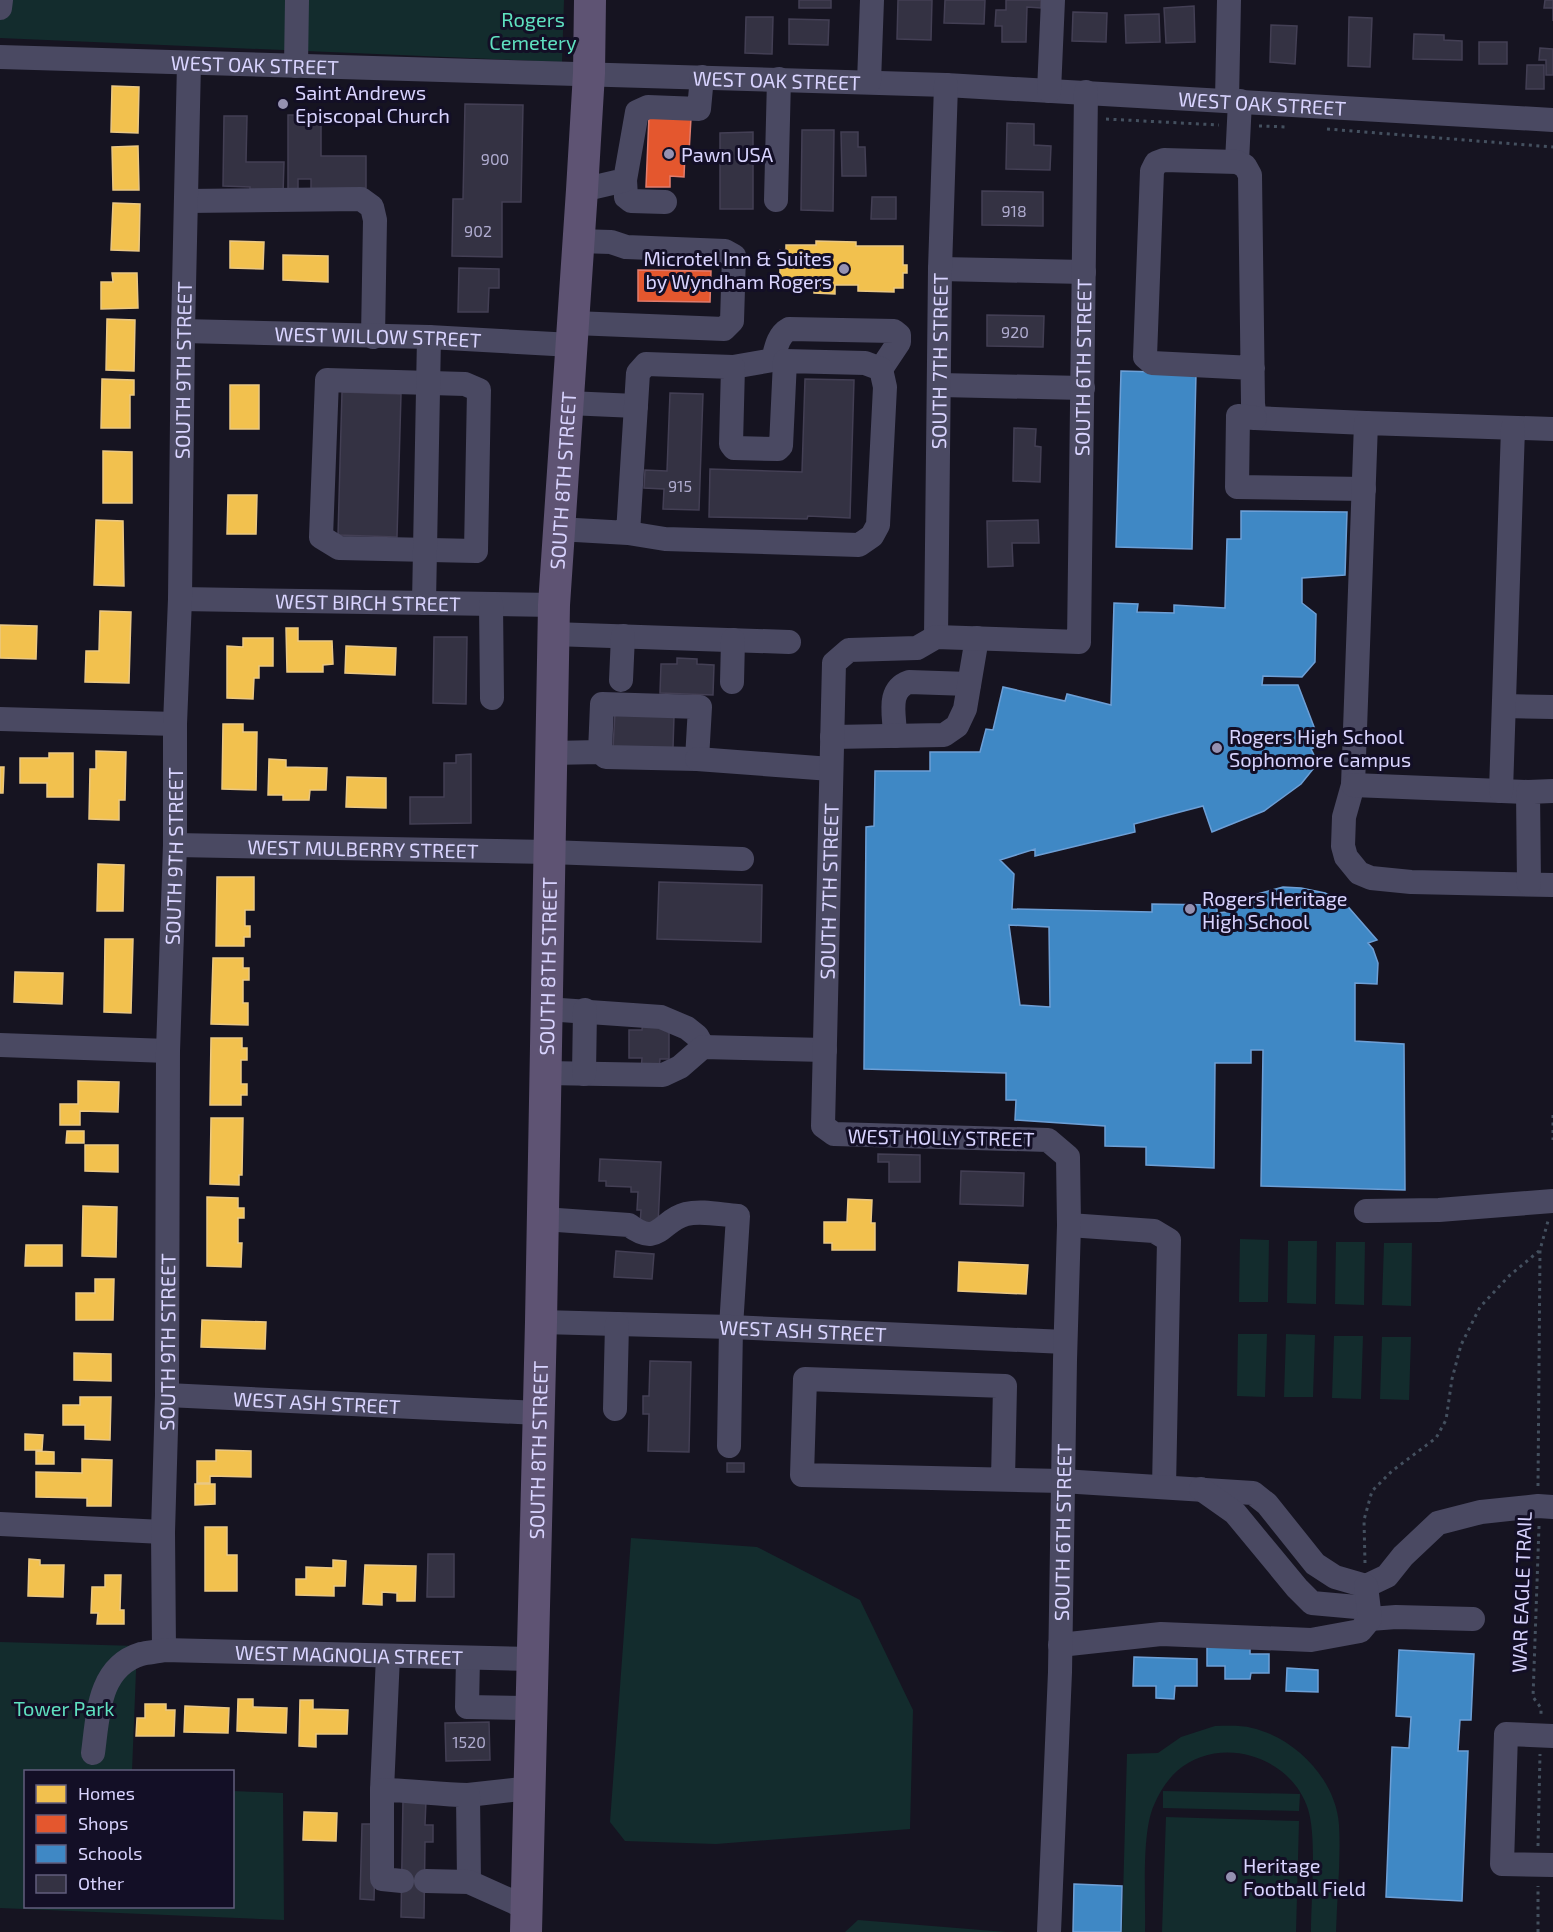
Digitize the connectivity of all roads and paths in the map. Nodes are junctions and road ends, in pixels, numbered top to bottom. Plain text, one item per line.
1 (1, 0) edge
2 (297, 0) edge
3 (590, 0) edge
4 (872, 0) edge
5 (1053, 0) edge
6 (1229, 0) edge
7 (0, 8) edge
8 (0, 57) edge
9 (189, 63) junction
10 (296, 66) junction
11 (589, 73) junction
12 (650, 75) junction
13 (702, 77) junction
14 (779, 79) junction
15 (869, 82) junction
16 (946, 85) junction
17 (1049, 91) junction
18 (1086, 92) junction
19 (1233, 100) junction
20 (648, 107) junction
21 (1553, 120) edge
22 (1237, 162) junction
23 (624, 180) junction
24 (582, 190) junction
25 (776, 200) dead end
26 (186, 201) junction
27 (665, 202) dead end
28 (578, 242) junction
29 (940, 269) junction
30 (1084, 272) junction
31 (183, 331) junction
32 (573, 334) junction
33 (373, 337) junction
34 (429, 337) junction
35 (779, 361) junction
36 (733, 367) junction
37 (1252, 368) junction
38 (881, 369) junction
39 (428, 382) junction
40 (940, 385) junction
41 (1083, 388) junction
42 (568, 403) junction
43 (636, 406) junction
44 (1255, 418) junction
45 (1366, 423) junction
46 (1513, 428) junction
47 (1553, 429) edge
48 (1364, 489) junction
49 (558, 529) junction
50 (628, 533) junction
51 (425, 550) junction
52 (180, 599) junction
53 (424, 603) junction
54 (491, 604) junction
55 (553, 620) junction
56 (623, 636) junction
57 (936, 636) junction
58 (977, 638) junction
59 (733, 640) junction
60 (789, 642) dead end
61 (621, 680) dead end
62 (732, 682) dead end
63 (969, 684) junction
64 (492, 698) dead end
65 (1503, 706) junction
66 (1553, 707) edge
67 (0, 719) edge
68 (176, 724) junction
69 (896, 736) junction
70 (832, 737) junction
71 (551, 753) junction
72 (600, 753) junction
73 (698, 759) junction
74 (831, 769) junction
75 (1353, 785) junction
76 (1501, 790) junction
77 (1553, 791) edge
78 (1528, 792) junction
79 (176, 845) junction
80 (549, 852) junction
81 (742, 859) dead end
82 (1529, 884) junction
83 (1553, 885) edge
84 (546, 1009) junction
85 (585, 1010) junction
86 (0, 1045) edge
87 (703, 1047) junction
88 (825, 1050) junction
89 (168, 1051) junction
90 (546, 1073) junction
91 (584, 1074) junction
92 (1553, 1115) edge
93 (834, 1134) joint
94 (1048, 1140) joint
95 (1553, 1140) edge
96 (1551, 1208) edge
97 (1366, 1211) dead end
98 (543, 1219) junction
99 (1069, 1225) junction
100 (1540, 1250) junction
101 (541, 1322) junction
102 (617, 1324) junction
103 (731, 1327) junction
104 (1065, 1342) junction
105 (167, 1395) junction
106 (615, 1409) dead end
107 (538, 1413) junction
108 (729, 1446) dead end
109 (1003, 1479) junction
110 (1062, 1481) junction
111 (1164, 1487) junction
112 (1202, 1489) junction
113 (1546, 1506) edge
114 (0, 1524) edge
115 (163, 1532) junction
116 (1368, 1604) junction
117 (1473, 1619) dead end
118 (1060, 1645) junction
119 (164, 1650) junction
120 (388, 1656) junction
121 (468, 1658) junction
122 (533, 1659) junction
123 (532, 1708) junction
124 (1547, 1736) edge
125 (93, 1753) dead end
126 (530, 1788) junction
127 (382, 1790) junction
128 (468, 1795) junction
129 (1545, 1865) edge
130 (469, 1882) junction
131 (526, 1920) edge
132 (1049, 1932) edge
133 (1538, 1932) edge

1 - 7 street
2 - 10 street
3 - 11 main road, SOUTH 8TH STREET
4 - 15 street
5 - 17 street
6 - 19 street
8 - 9 street, WEST OAK STREET
9 - 10 street, WEST OAK STREET
9 - 26 street, SOUTH 9TH STREET
10 - 11 street, WEST OAK STREET
11 - 12 street, WEST OAK STREET
11 - 24 main road, SOUTH 8TH STREET
12 - 13 street, WEST OAK STREET
12 - 20 street
13 - 14 street, WEST OAK STREET
13 - 20 street
14 - 15 street, WEST OAK STREET
14 - 25 street
15 - 16 street, WEST OAK STREET
16 - 17 street, WEST OAK STREET
16 - 29 street, SOUTH 7TH STREET
17 - 18 street, WEST OAK STREET
18 - 19 street, WEST OAK STREET
18 - 30 street, SOUTH 6TH STREET
19 - 21 street, WEST OAK STREET
19 - 22 street
20 - 23 street
22 - 37 street
22 - 37 street
23 - 24 street
23 - 27 street
24 - 28 main road, SOUTH 8TH STREET
26 - 31 street, SOUTH 9TH STREET
26 - 33 street
28 - 32 main road, SOUTH 8TH STREET
28 - 32 street, WEST WILLOW STREET
29 - 30 street
29 - 40 street, SOUTH 7TH STREET
30 - 41 street, SOUTH 6TH STREET
31 - 33 street, WEST WILLOW STREET
31 - 52 street, SOUTH 9TH STREET
32 - 34 street, WEST WILLOW STREET
32 - 42 main road, SOUTH 8TH STREET
33 - 34 street, WEST WILLOW STREET
34 - 39 street
35 - 36 street
35 - 36 street
35 - 38 street
35 - 38 street
36 - 43 street
37 - 44 street
38 - 50 street
39 - 51 street
39 - 51 street
39 - 51 street
40 - 41 street
40 - 57 street, SOUTH 7TH STREET
41 - 58 street, SOUTH 6TH STREET
42 - 43 street
42 - 49 main road, SOUTH 8TH STREET
43 - 50 street
44 - 45 street
44 - 48 street
45 - 46 street
45 - 48 street
46 - 47 street
46 - 65 street
48 - 75 street
49 - 50 street
49 - 55 main road, SOUTH 8TH STREET
51 - 53 street
52 - 53 street, WEST BIRCH STREET
52 - 68 street, SOUTH 9TH STREET
53 - 54 street, WEST BIRCH STREET
54 - 55 street, WEST BIRCH STREET
54 - 64 street
55 - 56 street, WEST BIRCH STREET
55 - 71 main road, SOUTH 8TH STREET
56 - 59 street, WEST BIRCH STREET
56 - 61 street
57 - 58 street
57 - 70 street, SOUTH 7TH STREET
58 - 63 street
59 - 60 street, WEST BIRCH STREET
59 - 62 street
63 - 69 street
63 - 69 street
65 - 66 street
65 - 76 street
67 - 68 street
68 - 79 street, SOUTH 9TH STREET
69 - 70 street
70 - 74 street, SOUTH 7TH STREET
71 - 72 street
71 - 80 main road, SOUTH 8TH STREET
72 - 73 street
72 - 73 street
73 - 74 street
74 - 88 street, SOUTH 7TH STREET
75 - 76 street
75 - 82 street
76 - 78 street
77 - 78 street
78 - 82 street
79 - 80 street, WEST MULBERRY STREET
79 - 89 street, SOUTH 9TH STREET
80 - 81 street, WEST MULBERRY STREET
80 - 84 main road, SOUTH 8TH STREET
82 - 83 street
84 - 85 street
84 - 90 main road, SOUTH 8TH STREET
85 - 87 street
85 - 91 street
86 - 89 street
87 - 88 street
87 - 91 street
88 - 93 street, SOUTH 7TH STREET
89 - 105 street, SOUTH 9TH STREET
90 - 91 street
90 - 98 main road, SOUTH 8TH STREET
92 - 95 path
93 - 94 street, WEST HOLLY STREET
94 - 99 street, SOUTH 6TH STREET
96 - 97 street
96 - 100 path, WAR EAGLE TRAIL
98 - 101 main road, SOUTH 8TH STREET
98 - 103 street
99 - 104 street, SOUTH 6TH STREET
99 - 111 street
100 - 113 path, WAR EAGLE TRAIL
100 - 116 path
101 - 102 street, WEST ASH STREET
101 - 107 main road, SOUTH 8TH STREET
102 - 103 street, WEST ASH STREET
102 - 106 street
103 - 104 street, WEST ASH STREET
103 - 108 street
104 - 110 street, SOUTH 6TH STREET
105 - 107 street, WEST ASH STREET
105 - 115 street, SOUTH 9TH STREET
107 - 122 main road, SOUTH 8TH STREET
109 - 109 street
109 - 110 street
110 - 111 street
110 - 118 street, SOUTH 6TH STREET
111 - 112 street
112 - 116 street
112 - 116 street
113 - 116 street
113 - 124 path, WAR EAGLE TRAIL
114 - 115 street
115 - 119 street, SOUTH 9TH STREET
116 - 117 street
116 - 118 street
118 - 132 street, SOUTH 6TH STREET
119 - 120 street, WEST MAGNOLIA STREET
119 - 125 street, WEST MAGNOLIA STREET
120 - 121 street, WEST MAGNOLIA STREET
120 - 127 street
121 - 122 street, WEST MAGNOLIA STREET
121 - 123 street
122 - 123 main road, SOUTH 8TH STREET
123 - 126 main road, SOUTH 8TH STREET
124 - 129 path, WAR EAGLE TRAIL
124 - 129 street
126 - 128 street
126 - 131 main road, SOUTH 8TH STREET
127 - 128 street
127 - 130 street
128 - 130 street
129 - 133 path, WAR EAGLE TRAIL
130 - 131 street

